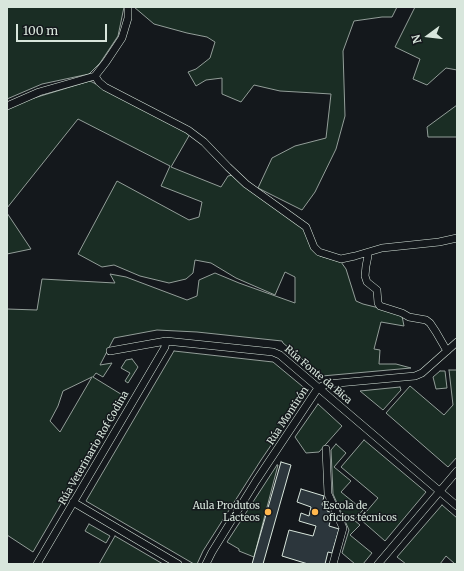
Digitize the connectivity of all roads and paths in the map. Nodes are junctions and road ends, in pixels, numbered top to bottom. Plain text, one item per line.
1 (128, 7) edge
2 (95, 76) junction
3 (7, 106) edge
4 (457, 238) edge
5 (367, 253) junction
6 (166, 340) junction
7 (457, 342) edge
8 (110, 350) dead end
9 (447, 351) junction
10 (318, 388) junction
11 (326, 449) dead end
12 (457, 471) edge
13 (440, 491) junction
14 (73, 502) junction
15 (457, 506) edge
16 (37, 564) edge
17 (178, 564) edge
18 (206, 564) edge
19 (333, 564) edge
20 (378, 564) edge

1 - 2 street
2 - 3 street
2 - 5 street
4 - 5 street
5 - 9 street
6 - 8 street, Rúa Fonte da Bica
6 - 10 street, Rúa Fonte da Bica
6 - 14 street, Rúa Veterinario Rof Codina
7 - 9 street, Rúa Montirón
9 - 10 street, Rúa Montirón
10 - 13 street, Rúa Fonte da Bica
10 - 18 street, Rúa Montirón
11 - 19 street
12 - 13 street
13 - 15 street, Rúa Fonte da Bica
13 - 20 street
14 - 16 street, Rúa Veterinario Rof Codina
14 - 17 street

